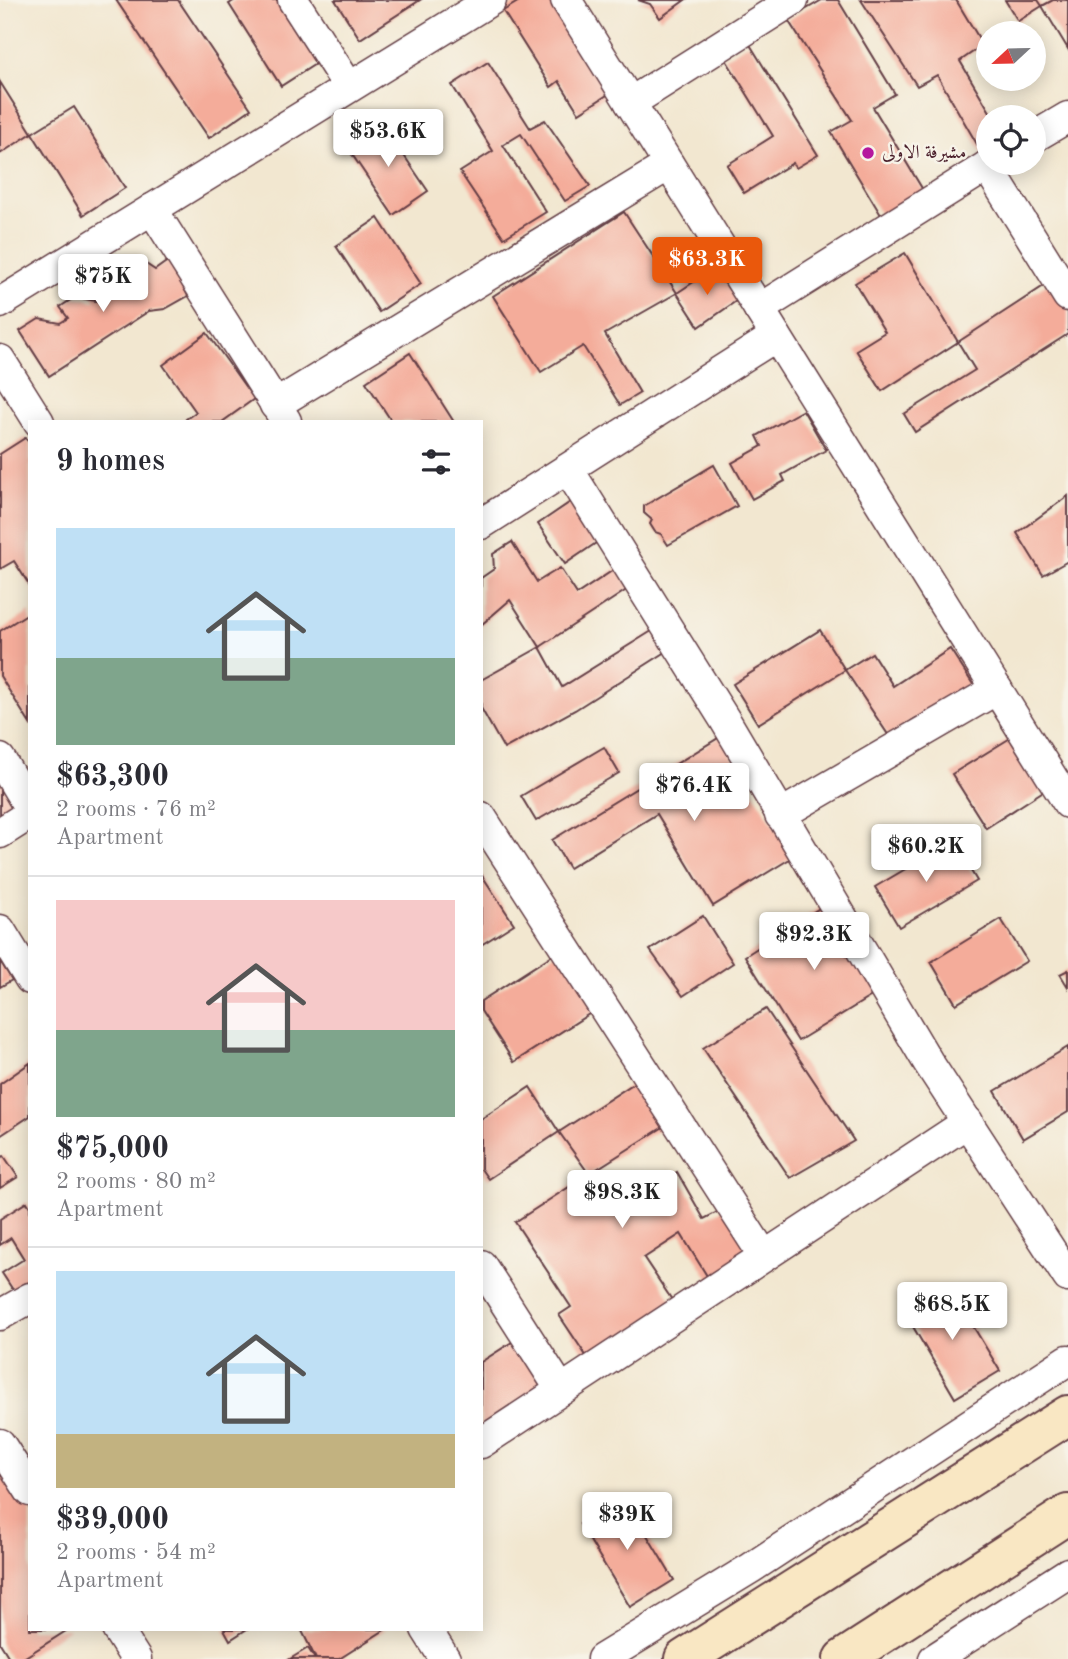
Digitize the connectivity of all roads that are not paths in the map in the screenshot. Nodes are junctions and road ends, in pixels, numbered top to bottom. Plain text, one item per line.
1 (293, 0) edge
2 (491, 0) edge
3 (566, 0) edge
4 (793, 0) edge
5 (349, 87) junction
6 (630, 103) junction
7 (1068, 117) edge
8 (1046, 130) edge
9 (669, 165) junction
10 (976, 172) edge
11 (996, 175) edge
12 (152, 209) junction
13 (1068, 296) edge
14 (0, 303) edge
15 (759, 309) junction
16 (776, 336) junction
17 (0, 359) edge
18 (281, 413) edge
19 (38, 420) edge
20 (568, 469) junction
21 (483, 523) edge
22 (997, 689) junction
23 (0, 759) edge
24 (1068, 803) edge
25 (28, 806) edge
26 (28, 815) edge
27 (780, 815) junction
28 (485, 830) edge
29 (0, 833) edge
30 (0, 930) edge
31 (28, 976) edge
32 (968, 1122) junction
33 (764, 1256) junction
34 (483, 1268) edge
35 (1068, 1277) edge
36 (28, 1299) edge
37 (0, 1315) edge
38 (1068, 1360) edge
39 (561, 1390) junction
40 (1068, 1415) edge
41 (483, 1442) edge
42 (0, 1444) edge
43 (28, 1488) edge
44 (1068, 1514) edge
45 (1068, 1573) edge
46 (118, 1631) edge
47 (427, 1631) edge
48 (133, 1658) edge
49 (444, 1659) edge
50 (602, 1659) edge
51 (684, 1659) edge
52 (843, 1659) edge
53 (934, 1659) edge

1 - 5 street
2 - 5 street
3 - 6 street
4 - 6 street
5 - 12 street
6 - 9 street
7 - 8 street
9 - 15 street
9 - 18 street
10 - 15 street
11 - 13 street
12 - 14 street
12 - 18 street
15 - 16 street
16 - 20 street
16 - 22 street
17 - 19 street
20 - 21 street
20 - 27 street
22 - 24 street
22 - 27 street
23 - 25 street
26 - 29 street
27 - 32 street
28 - 33 street
30 - 31 street
32 - 33 street
32 - 35 street
33 - 39 street
34 - 39 street
36 - 37 street
38 - 50 street
39 - 41 street
40 - 51 main road
42 - 43 street
44 - 52 main road
45 - 53 street
46 - 48 street
47 - 49 street

